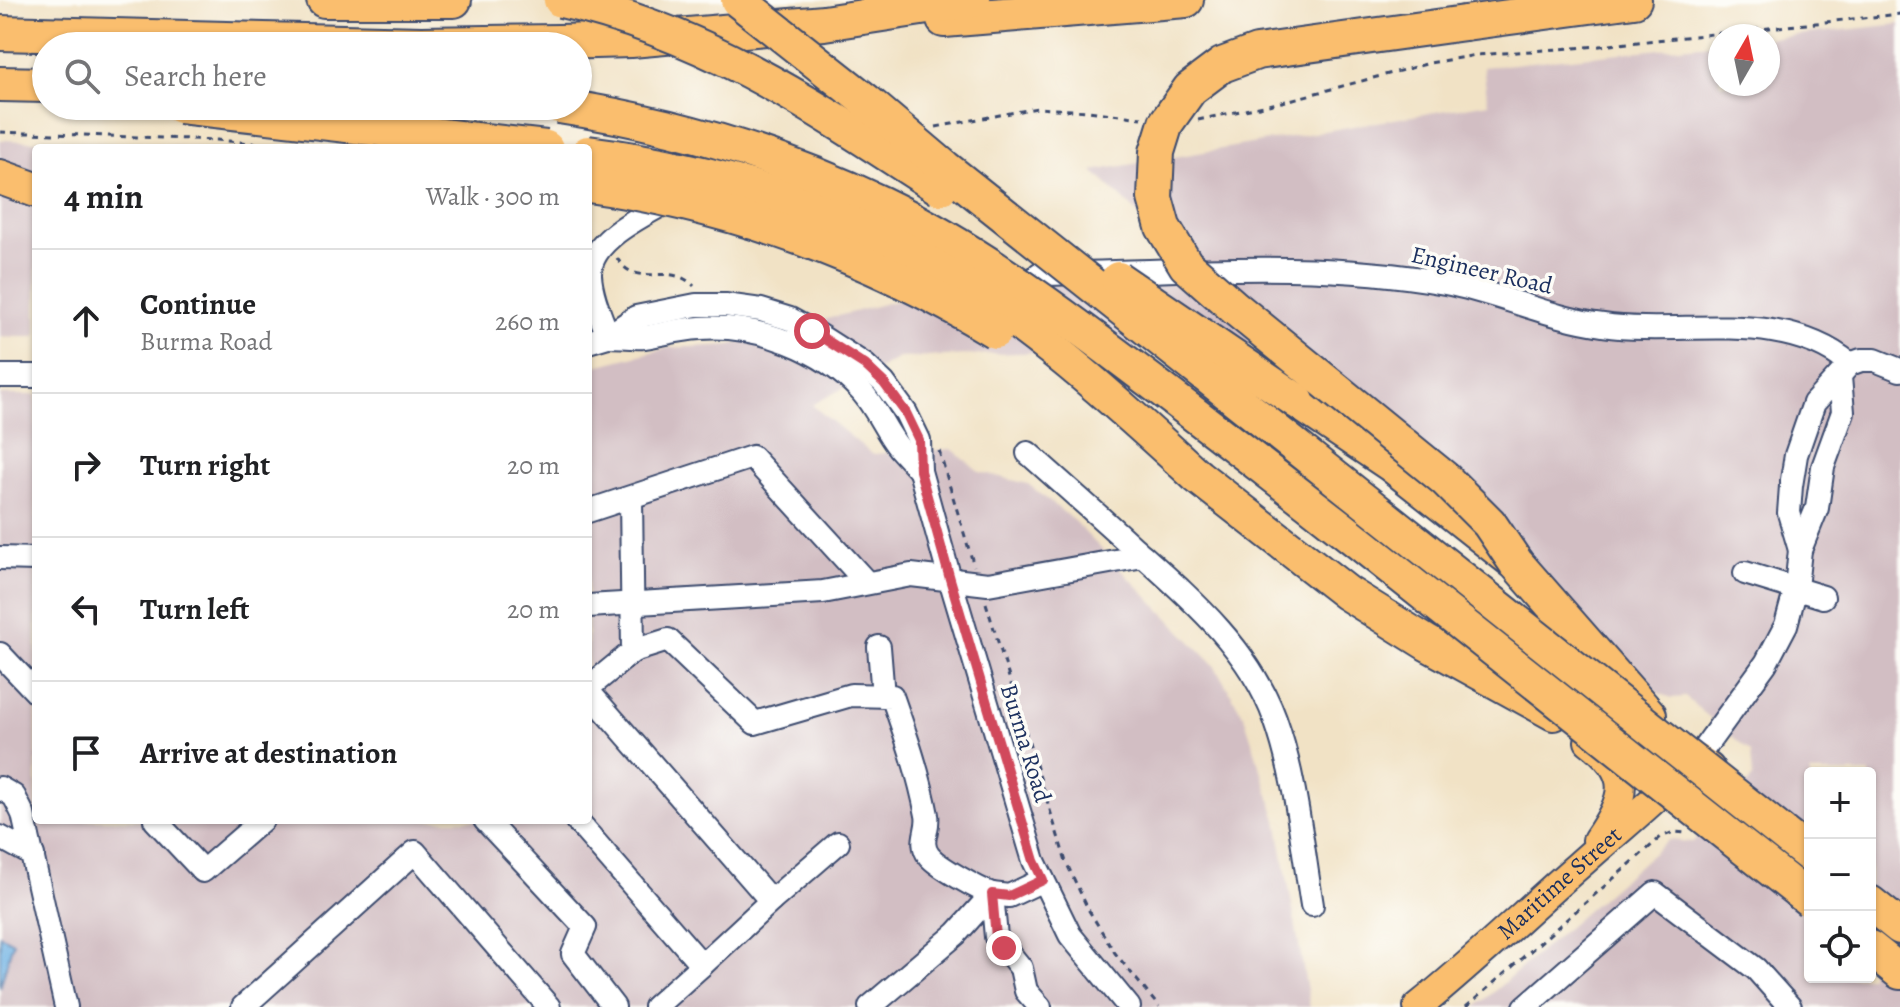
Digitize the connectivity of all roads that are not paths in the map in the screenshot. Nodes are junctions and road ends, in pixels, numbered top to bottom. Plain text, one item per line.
1 (324, 0) edge
2 (454, 0) edge
3 (561, 0) edge
4 (738, 0) edge
5 (973, 0) edge
6 (1186, 0) edge
7 (1634, 0) edge
8 (824, 23) junction
9 (0, 33) edge
10 (32, 34) edge
11 (592, 41) edge
12 (0, 84) edge
13 (32, 85) edge
14 (866, 101) junction
15 (592, 112) edge
16 (302, 120) edge
17 (511, 144) edge
18 (592, 154) edge
19 (0, 177) edge
20 (592, 186) edge
21 (32, 189) edge
22 (692, 189) dead end
23 (592, 265) edge
24 (1039, 274) dead end
25 (592, 296) edge
26 (598, 339) edge
27 (1186, 360) junction
28 (1900, 370) edge
29 (1845, 371) junction
30 (0, 376) edge
31 (32, 376) edge
32 (1028, 453) dead end
33 (1197, 476) junction
34 (631, 499) junction
35 (592, 510) edge
36 (1800, 550) junction
37 (1143, 556) junction
38 (0, 558) edge
39 (32, 559) edge
40 (1516, 563) junction
41 (1745, 573) dead end
42 (950, 579) junction
43 (867, 583) junction
44 (1796, 588) junction
45 (1823, 597) dead end
46 (633, 605) junction
47 (592, 606) edge
48 (879, 647) dead end
49 (633, 651) junction
50 (0, 654) edge
51 (592, 687) edge
52 (32, 688) edge
53 (592, 695) edge
54 (883, 696) junction
55 (1554, 713) junction
56 (1697, 758) junction
57 (1672, 785) junction
58 (0, 788) edge
59 (159, 824) edge
60 (257, 824) edge
61 (489, 824) edge
62 (579, 824) edge
63 (0, 837) edge
64 (838, 843) dead end
65 (1804, 847) edge
66 (1804, 847) edge
67 (33, 855) junction
68 (1580, 863) junction
69 (1043, 880) junction
70 (1804, 893) edge
71 (1804, 893) edge
72 (992, 894) junction
73 (771, 901) junction
74 (1312, 905) dead end
75 (1876, 905) edge
76 (1900, 924) edge
77 (1876, 951) edge
78 (702, 965) junction
79 (1900, 970) edge
80 (254, 1003) edge
81 (66, 1007) edge
82 (549, 1007) edge
83 (614, 1007) edge
84 (655, 1007) edge
85 (870, 1007) edge
86 (1040, 1007) edge
87 (1129, 1007) edge
88 (1418, 1007) edge
89 (1525, 1007) edge
90 (1790, 1007) edge

1 - 2 highway
3 - 27 highway, bridge
4 - 14 highway, bridge
5 - 8 highway
6 - 8 highway
7 - 40 highway, bridge
8 - 11 highway
9 - 10 highway
12 - 13 highway
14 - 27 highway, bridge
14 - 40 highway, bridge
15 - 70 highway, bridge
16 - 17 highway, bridge
18 - 33 highway, bridge
19 - 21 highway
20 - 33 highway, bridge
22 - 23 street
24 - 29 street, Engineer Road
25 - 26 street
26 - 42 street, Burma Road
27 - 65 highway, bridge
28 - 29 street, Engineer Road
29 - 36 street
29 - 36 street
30 - 31 street
32 - 37 street
33 - 55 highway
34 - 35 street
34 - 43 street
34 - 46 street
36 - 44 street
37 - 42 street
37 - 74 street
38 - 39 street
40 - 56 highway
41 - 44 street
42 - 43 street
42 - 69 street, Burma Road
43 - 46 street
44 - 45 street
44 - 56 street
46 - 47 street
46 - 49 street
48 - 54 street
49 - 51 street
49 - 54 street
50 - 52 street
53 - 73 street
54 - 72 street
55 - 57 main road
55 - 68 main road
56 - 57 main road, Maritime Street
56 - 66 main road
57 - 68 main road, Maritime Street
57 - 71 main road
58 - 67 street
59 - 60 street
61 - 83 street
62 - 78 street
63 - 67 street
64 - 73 street
67 - 81 street
68 - 88 main road, Maritime Street
69 - 72 street
69 - 87 street, Burma Road
72 - 85 street
72 - 86 street
73 - 78 street
75 - 76 highway
77 - 79 highway
78 - 84 street
80 - 82 street
89 - 90 street

